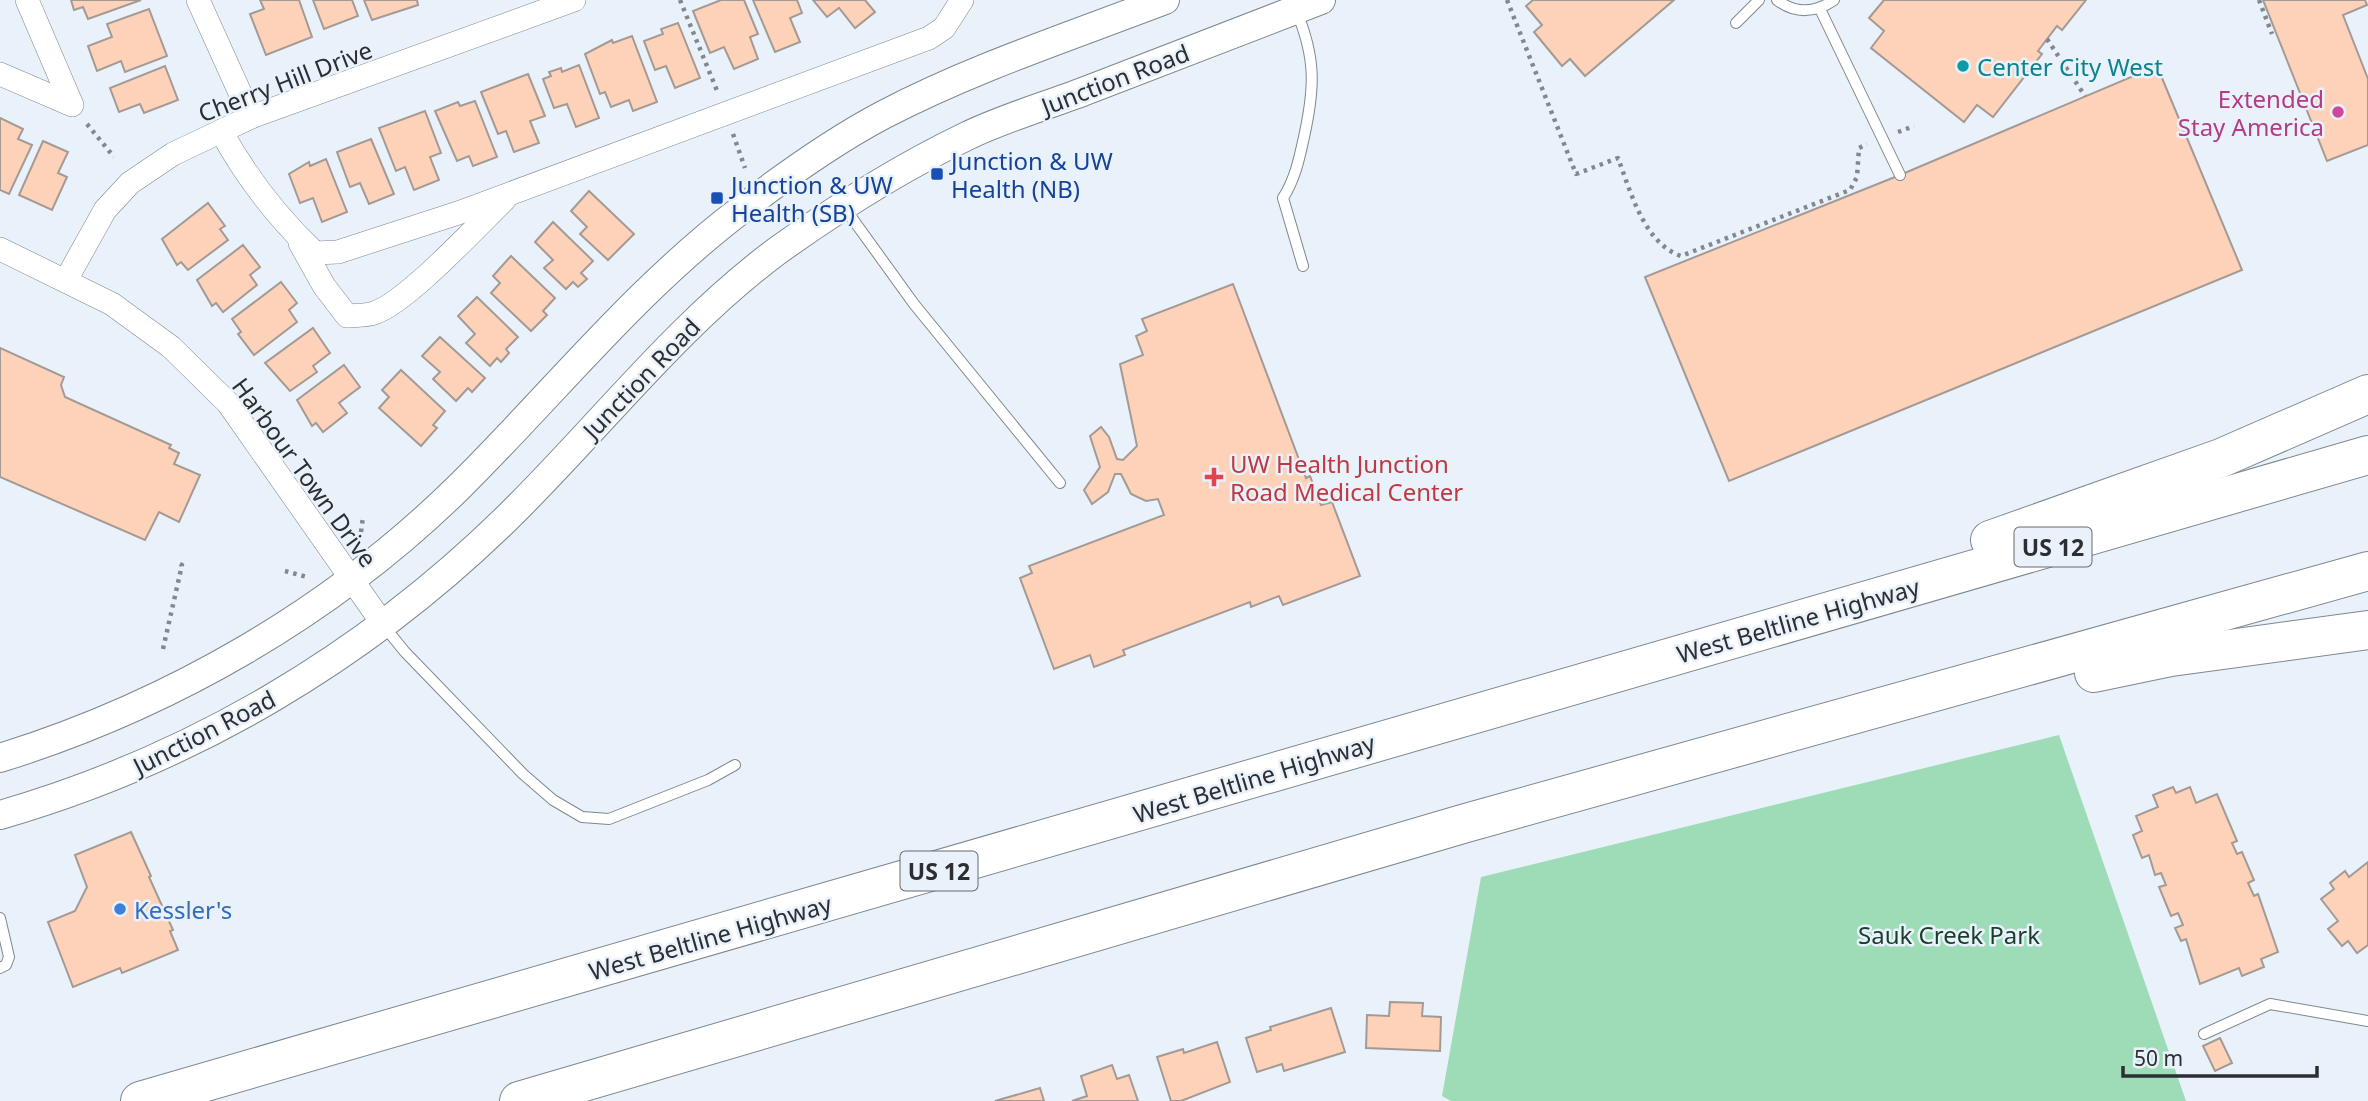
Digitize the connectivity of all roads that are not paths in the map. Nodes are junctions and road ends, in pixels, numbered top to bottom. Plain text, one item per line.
1 (27, 0) edge
2 (198, 0) edge
3 (574, 0) edge
4 (962, 0) edge
5 (1165, 0) edge
6 (1759, 0) edge
7 (1777, 0) edge
8 (1834, 0) edge
9 (1303, 3) edge
10 (1820, 9) junction
11 (1736, 23) dead end
12 (0, 74) edge
13 (251, 117) junction
14 (221, 131) junction
15 (1900, 175) dead end
16 (514, 190) junction
17 (843, 205) junction
18 (297, 236) junction
19 (0, 249) edge
20 (1303, 266) dead end
21 (66, 280) junction
22 (2368, 394) edge
23 (2368, 455) edge
24 (1060, 483) dead end
25 (2368, 570) edge
26 (351, 579) junction
27 (383, 624) junction
28 (2368, 630) edge
29 (1737, 637) junction
30 (1783, 735) junction
31 (0, 758) edge
32 (735, 765) dead end
33 (0, 815) edge
34 (0, 918) edge
35 (0, 968) edge
36 (2368, 1021) edge
37 (2204, 1034) dead end
38 (139, 1101) edge
39 (519, 1101) edge

1 - 12 street
2 - 13 street
3 - 13 street, Cherry Hill Drive
4 - 16 street
5 - 26 street
6 - 11 lane
7 - 10 lane
8 - 10 lane
9 - 17 street, Junction Road
9 - 20 lane
10 - 15 lane
13 - 14 street, Cherry Hill Drive
14 - 18 street
14 - 21 street, Cherry Hill Drive
16 - 18 street
16 - 18 street
17 - 24 lane
17 - 27 street, Junction Road
19 - 21 street, Harbour Town Drive
21 - 26 street, Harbour Town Drive
22 - 29 highway
23 - 29 highway, West Beltline Highway / US 12
25 - 30 highway
26 - 27 street, Harbour Town Drive
26 - 31 street
27 - 32 lane
27 - 33 street, Junction Road
28 - 30 highway
29 - 38 highway, West Beltline Highway / US 12
30 - 39 highway
34 - 35 lane
36 - 37 lane

